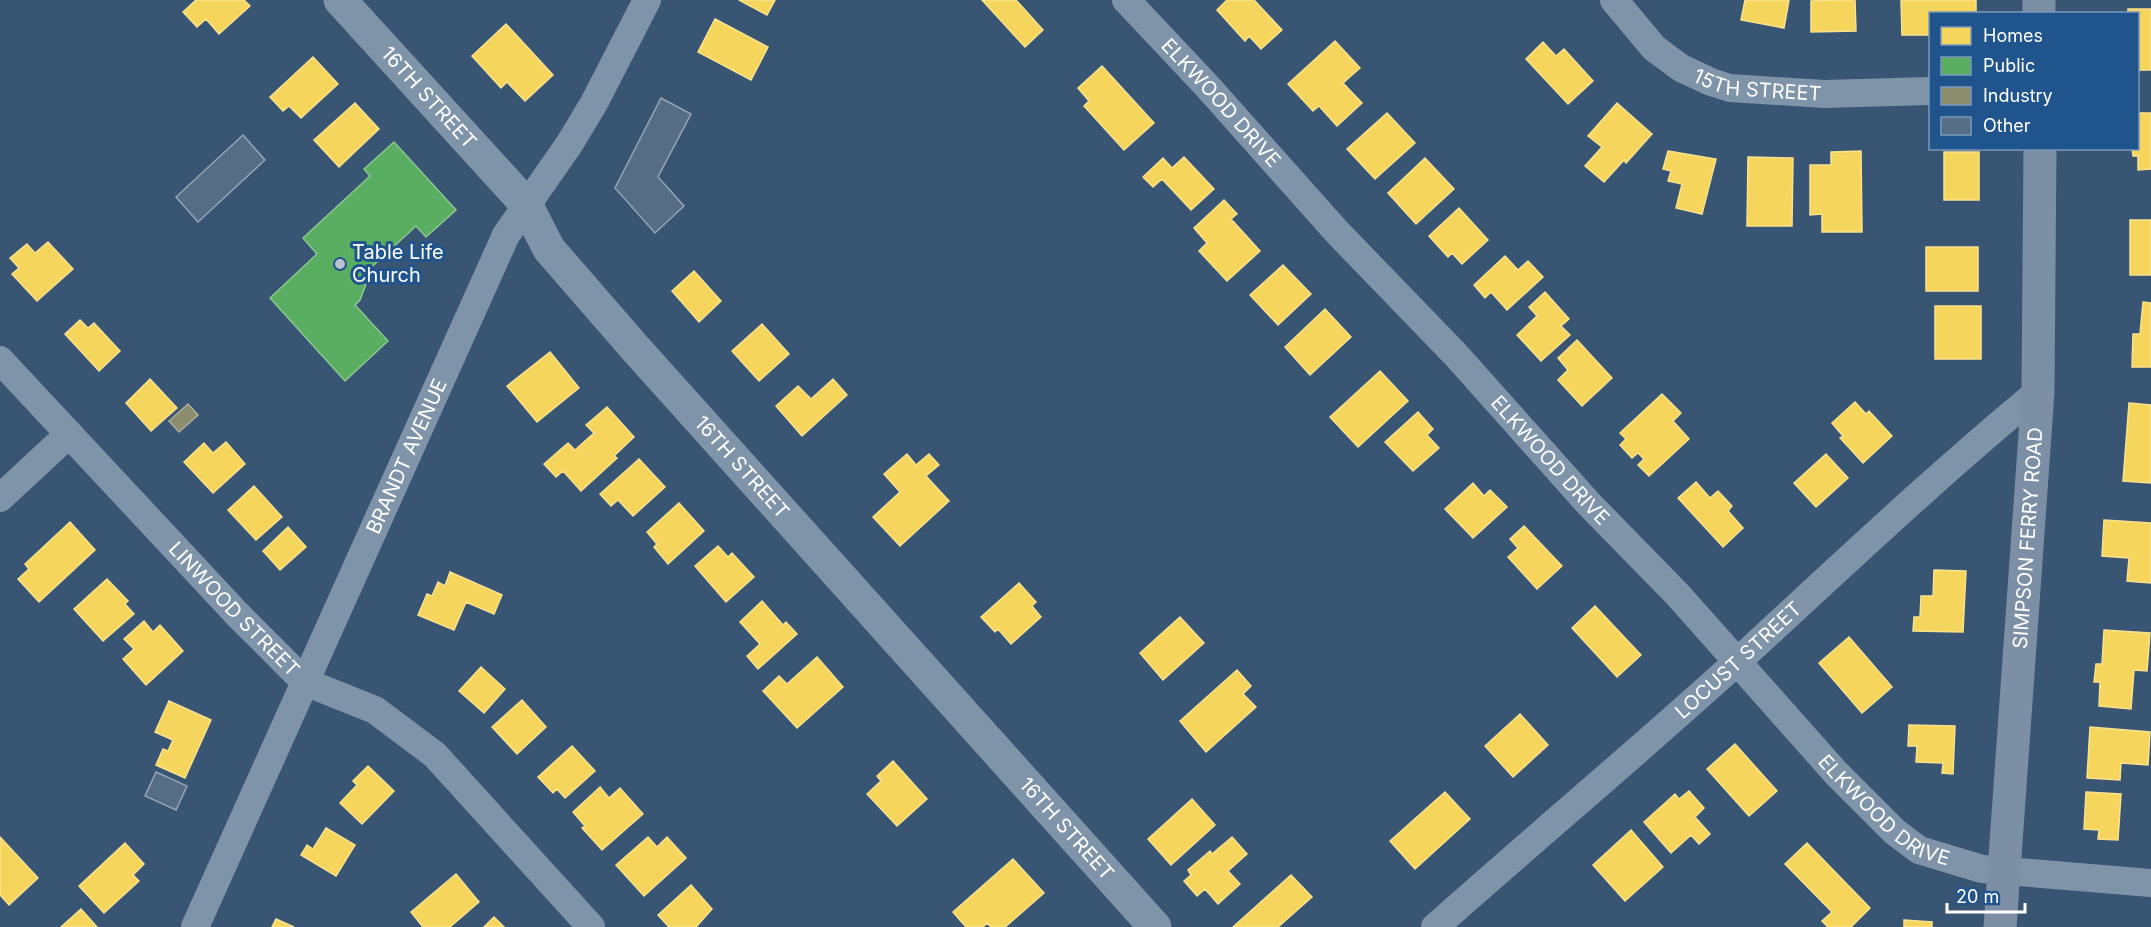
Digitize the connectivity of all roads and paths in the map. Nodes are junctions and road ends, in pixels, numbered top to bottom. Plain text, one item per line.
1 (340, 0) edge
2 (647, 0) edge
3 (1126, 0) edge
4 (1614, 0) edge
5 (1929, 91) edge
6 (2040, 150) edge
7 (526, 204) junction
8 (0, 360) edge
9 (2038, 392) junction
10 (69, 434) junction
11 (0, 498) edge
12 (1737, 662) junction
13 (305, 682) junction
14 (2004, 872) junction
15 (2151, 883) edge
16 (195, 927) edge
17 (591, 927) edge
18 (1155, 927) edge
19 (1435, 927) edge
20 (2000, 927) edge

1 - 7 street, 16TH STREET
2 - 7 street, BRANDT AVENUE
3 - 12 street, ELKWOOD DRIVE
4 - 5 street, 15TH STREET
6 - 9 main road, SIMPSON FERRY ROAD
7 - 13 street, BRANDT AVENUE
7 - 18 street, 16TH STREET
8 - 10 street, LINWOOD STREET
9 - 12 street, LOCUST STREET
9 - 14 main road, SIMPSON FERRY ROAD
10 - 11 street
10 - 13 street, LINWOOD STREET
12 - 14 street, ELKWOOD DRIVE
12 - 19 street, LOCUST STREET
13 - 16 street, BRANDT AVENUE
13 - 17 street, LINWOOD STREET
14 - 15 street, ELKWOOD DRIVE
14 - 20 main road, SIMPSON FERRY ROAD

